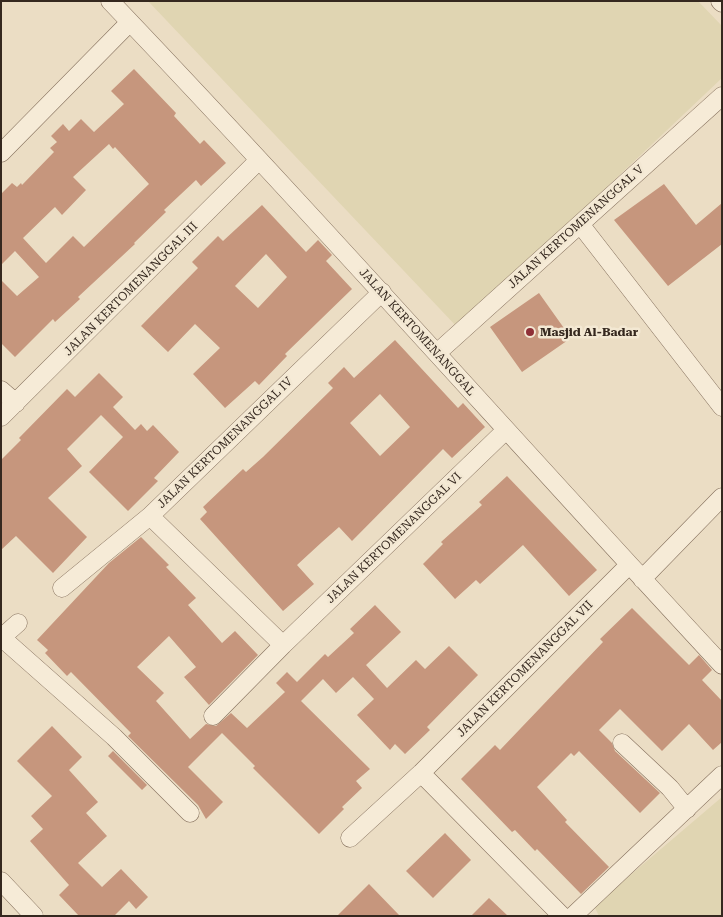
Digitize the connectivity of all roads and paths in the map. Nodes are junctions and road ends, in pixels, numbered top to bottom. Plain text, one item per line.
1 (110, 1) edge
2 (130, 22) junction
3 (720, 99) edge
4 (1, 153) edge
5 (259, 160) junction
6 (580, 224) junction
7 (382, 292) junction
8 (437, 353) junction
9 (1, 390) edge
10 (16, 403) junction
11 (722, 407) edge
12 (1, 418) edge
13 (506, 430) junction
14 (722, 497) edge
15 (150, 516) junction
16 (629, 565) junction
17 (642, 579) junction
18 (62, 588) dead end
19 (18, 623) dead end
20 (1, 638) edge
21 (283, 645) junction
22 (722, 665) edge
23 (213, 716) dead end
24 (622, 743) dead end
25 (421, 773) junction
26 (722, 775) edge
27 (687, 809) junction
28 (190, 813) dead end
29 (350, 838) dead end
30 (1, 881) edge
31 (34, 916) edge
32 (562, 916) edge
33 (573, 916) edge

1 - 2 street, JALAN KERTOMENANGGAL
2 - 4 street
2 - 5 street, JALAN KERTOMENANGGAL
3 - 6 street, JALAN KERTOMENANGGAL V
5 - 7 street, JALAN KERTOMENANGGAL
5 - 10 street, JALAN KERTOMENANGGAL III
6 - 8 street, JALAN KERTOMENANGGAL V
6 - 11 street
7 - 8 street, JALAN KERTOMENANGGAL
7 - 15 street, JALAN KERTOMENANGGAL IV
8 - 13 street, JALAN KERTOMENANGGAL
9 - 10 street
10 - 12 street, JALAN KERTOMENANGGAL III
13 - 16 street, JALAN KERTOMENANGGAL
13 - 21 street, JALAN KERTOMENANGGAL VI
14 - 17 street
15 - 18 street, JALAN KERTOMENANGGAL IV
15 - 21 street
16 - 17 street, JALAN KERTOMENANGGAL
16 - 25 street, JALAN KERTOMENANGGAL VII
17 - 22 street, JALAN KERTOMENANGGAL
19 - 20 street
20 - 28 street
21 - 23 street, JALAN KERTOMENANGGAL VI
24 - 27 street
25 - 29 street, JALAN KERTOMENANGGAL VII
25 - 32 street
26 - 27 street
27 - 33 street
30 - 31 street

